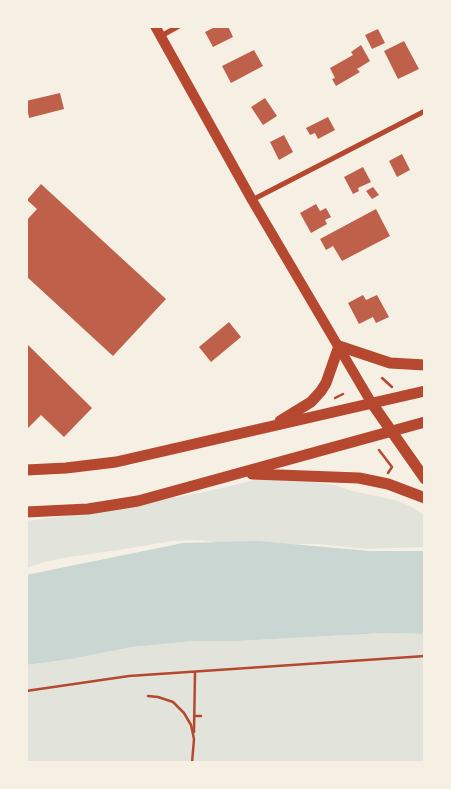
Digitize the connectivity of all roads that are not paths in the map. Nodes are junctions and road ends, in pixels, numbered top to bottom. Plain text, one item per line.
1 (155, 26) edge
2 (179, 26) edge
3 (161, 36) junction
4 (425, 111) edge
5 (252, 200) junction
6 (339, 346) junction
7 (425, 365) edge
8 (425, 391) edge
9 (372, 402) junction
10 (425, 422) edge
11 (272, 426) junction
12 (390, 431) junction
13 (26, 470) edge
14 (237, 474) junction
15 (425, 479) edge
16 (425, 498) edge
17 (26, 512) edge

1 - 3 main road
2 - 3 street
3 - 5 main road
4 - 5 street
5 - 6 main road
6 - 7 main road
6 - 9 main road
6 - 11 main road
8 - 9 main road
9 - 11 main road
9 - 12 main road
10 - 12 main road
11 - 13 main road
12 - 14 main road
12 - 15 main road
14 - 16 main road
14 - 17 main road

